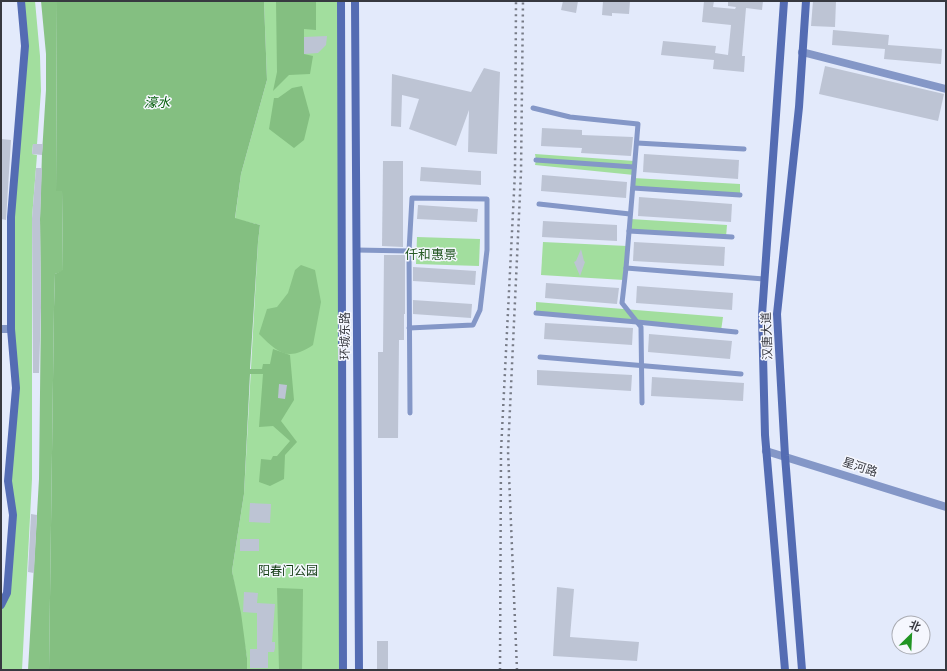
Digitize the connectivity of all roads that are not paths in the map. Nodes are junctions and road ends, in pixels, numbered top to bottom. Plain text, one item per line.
1 (21, 1) edge
2 (341, 1) edge
3 (355, 1) edge
4 (784, 1) edge
5 (806, 1) edge
6 (802, 52) junction
7 (946, 89) edge
8 (533, 108) dead end
9 (636, 143) junction
10 (744, 149) dead end
11 (536, 160) dead end
12 (634, 167) junction
13 (633, 188) junction
14 (740, 195) dead end
15 (539, 204) dead end
16 (630, 214) junction
17 (629, 231) junction
18 (732, 237) dead end
19 (356, 250) junction
20 (409, 251) junction
21 (626, 268) junction
22 (764, 279) junction
23 (536, 313) dead end
24 (637, 322) junction
25 (409, 328) junction
26 (1, 329) edge
27 (11, 329) junction
28 (736, 332) dead end
29 (540, 357) dead end
30 (642, 365) junction
31 (741, 374) dead end
32 (642, 403) dead end
33 (410, 413) dead end
34 (766, 451) junction
35 (785, 456) junction
36 (946, 507) edge
37 (1, 605) edge
38 (343, 670) edge
39 (358, 670) edge
40 (785, 670) edge
41 (802, 670) edge

1 - 27 main road
2 - 38 main road, 环城东路
3 - 19 main road, 环城东路
4 - 22 main road, 汉唐大道
5 - 6 main road, 汉唐大道
6 - 7 street
6 - 35 main road, 汉唐大道
8 - 9 lane
9 - 10 lane
9 - 12 lane
11 - 12 lane
12 - 13 lane
13 - 14 lane
13 - 16 lane
15 - 16 lane
16 - 17 lane
17 - 18 lane
17 - 21 lane
19 - 20 lane
19 - 39 main road, 环城东路
20 - 25 lane
20 - 25 lane
21 - 22 lane
21 - 24 lane
22 - 34 main road, 汉唐大道
23 - 24 lane
24 - 28 lane
24 - 30 lane
25 - 33 lane
26 - 27 street
27 - 37 main road
29 - 30 lane
30 - 31 lane
30 - 32 lane
34 - 35 street, 星河路
34 - 40 main road, 汉唐大道
35 - 36 street, 星河路
35 - 41 main road, 汉唐大道

